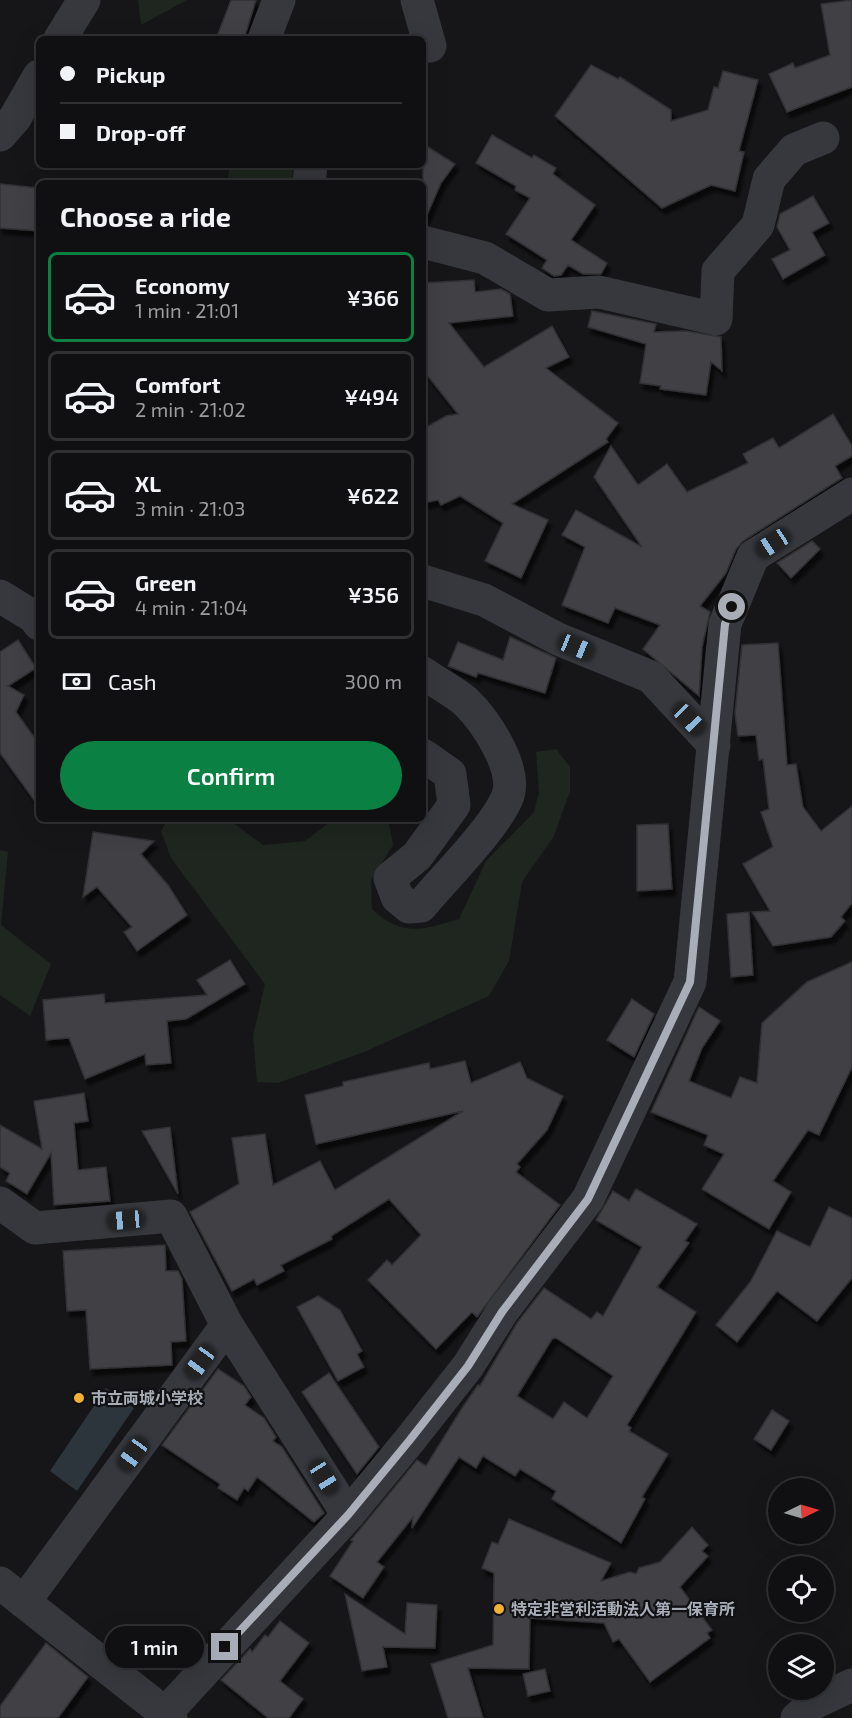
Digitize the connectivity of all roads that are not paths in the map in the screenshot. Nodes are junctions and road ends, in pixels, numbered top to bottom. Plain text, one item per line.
1 (84, 0) edge
2 (279, 0) edge
3 (417, 0) edge
4 (62, 36) edge
5 (265, 36) edge
6 (430, 46) dead end
7 (36, 81) edge
8 (0, 135) edge
9 (823, 138) dead end
10 (426, 243) edge
11 (852, 494) edge
12 (426, 582) edge
13 (0, 596) edge
14 (36, 620) edge
15 (426, 675) edge
16 (426, 697) edge
17 (477, 717) junction
18 (714, 745) junction
19 (426, 757) edge
20 (0, 1203) edge
21 (227, 1324) junction
22 (348, 1515) junction
23 (12, 1593) edge
24 (852, 1684) edge
25 (166, 1716) edge
26 (797, 1718) edge

1 - 4 street
2 - 5 street
3 - 6 street
7 - 8 street
9 - 10 street
11 - 18 street
12 - 18 street
13 - 14 street
15 - 17 street
16 - 17 street
17 - 19 street
18 - 22 street
20 - 21 street
21 - 22 street
21 - 23 street
22 - 25 street
23 - 25 street
24 - 26 street

